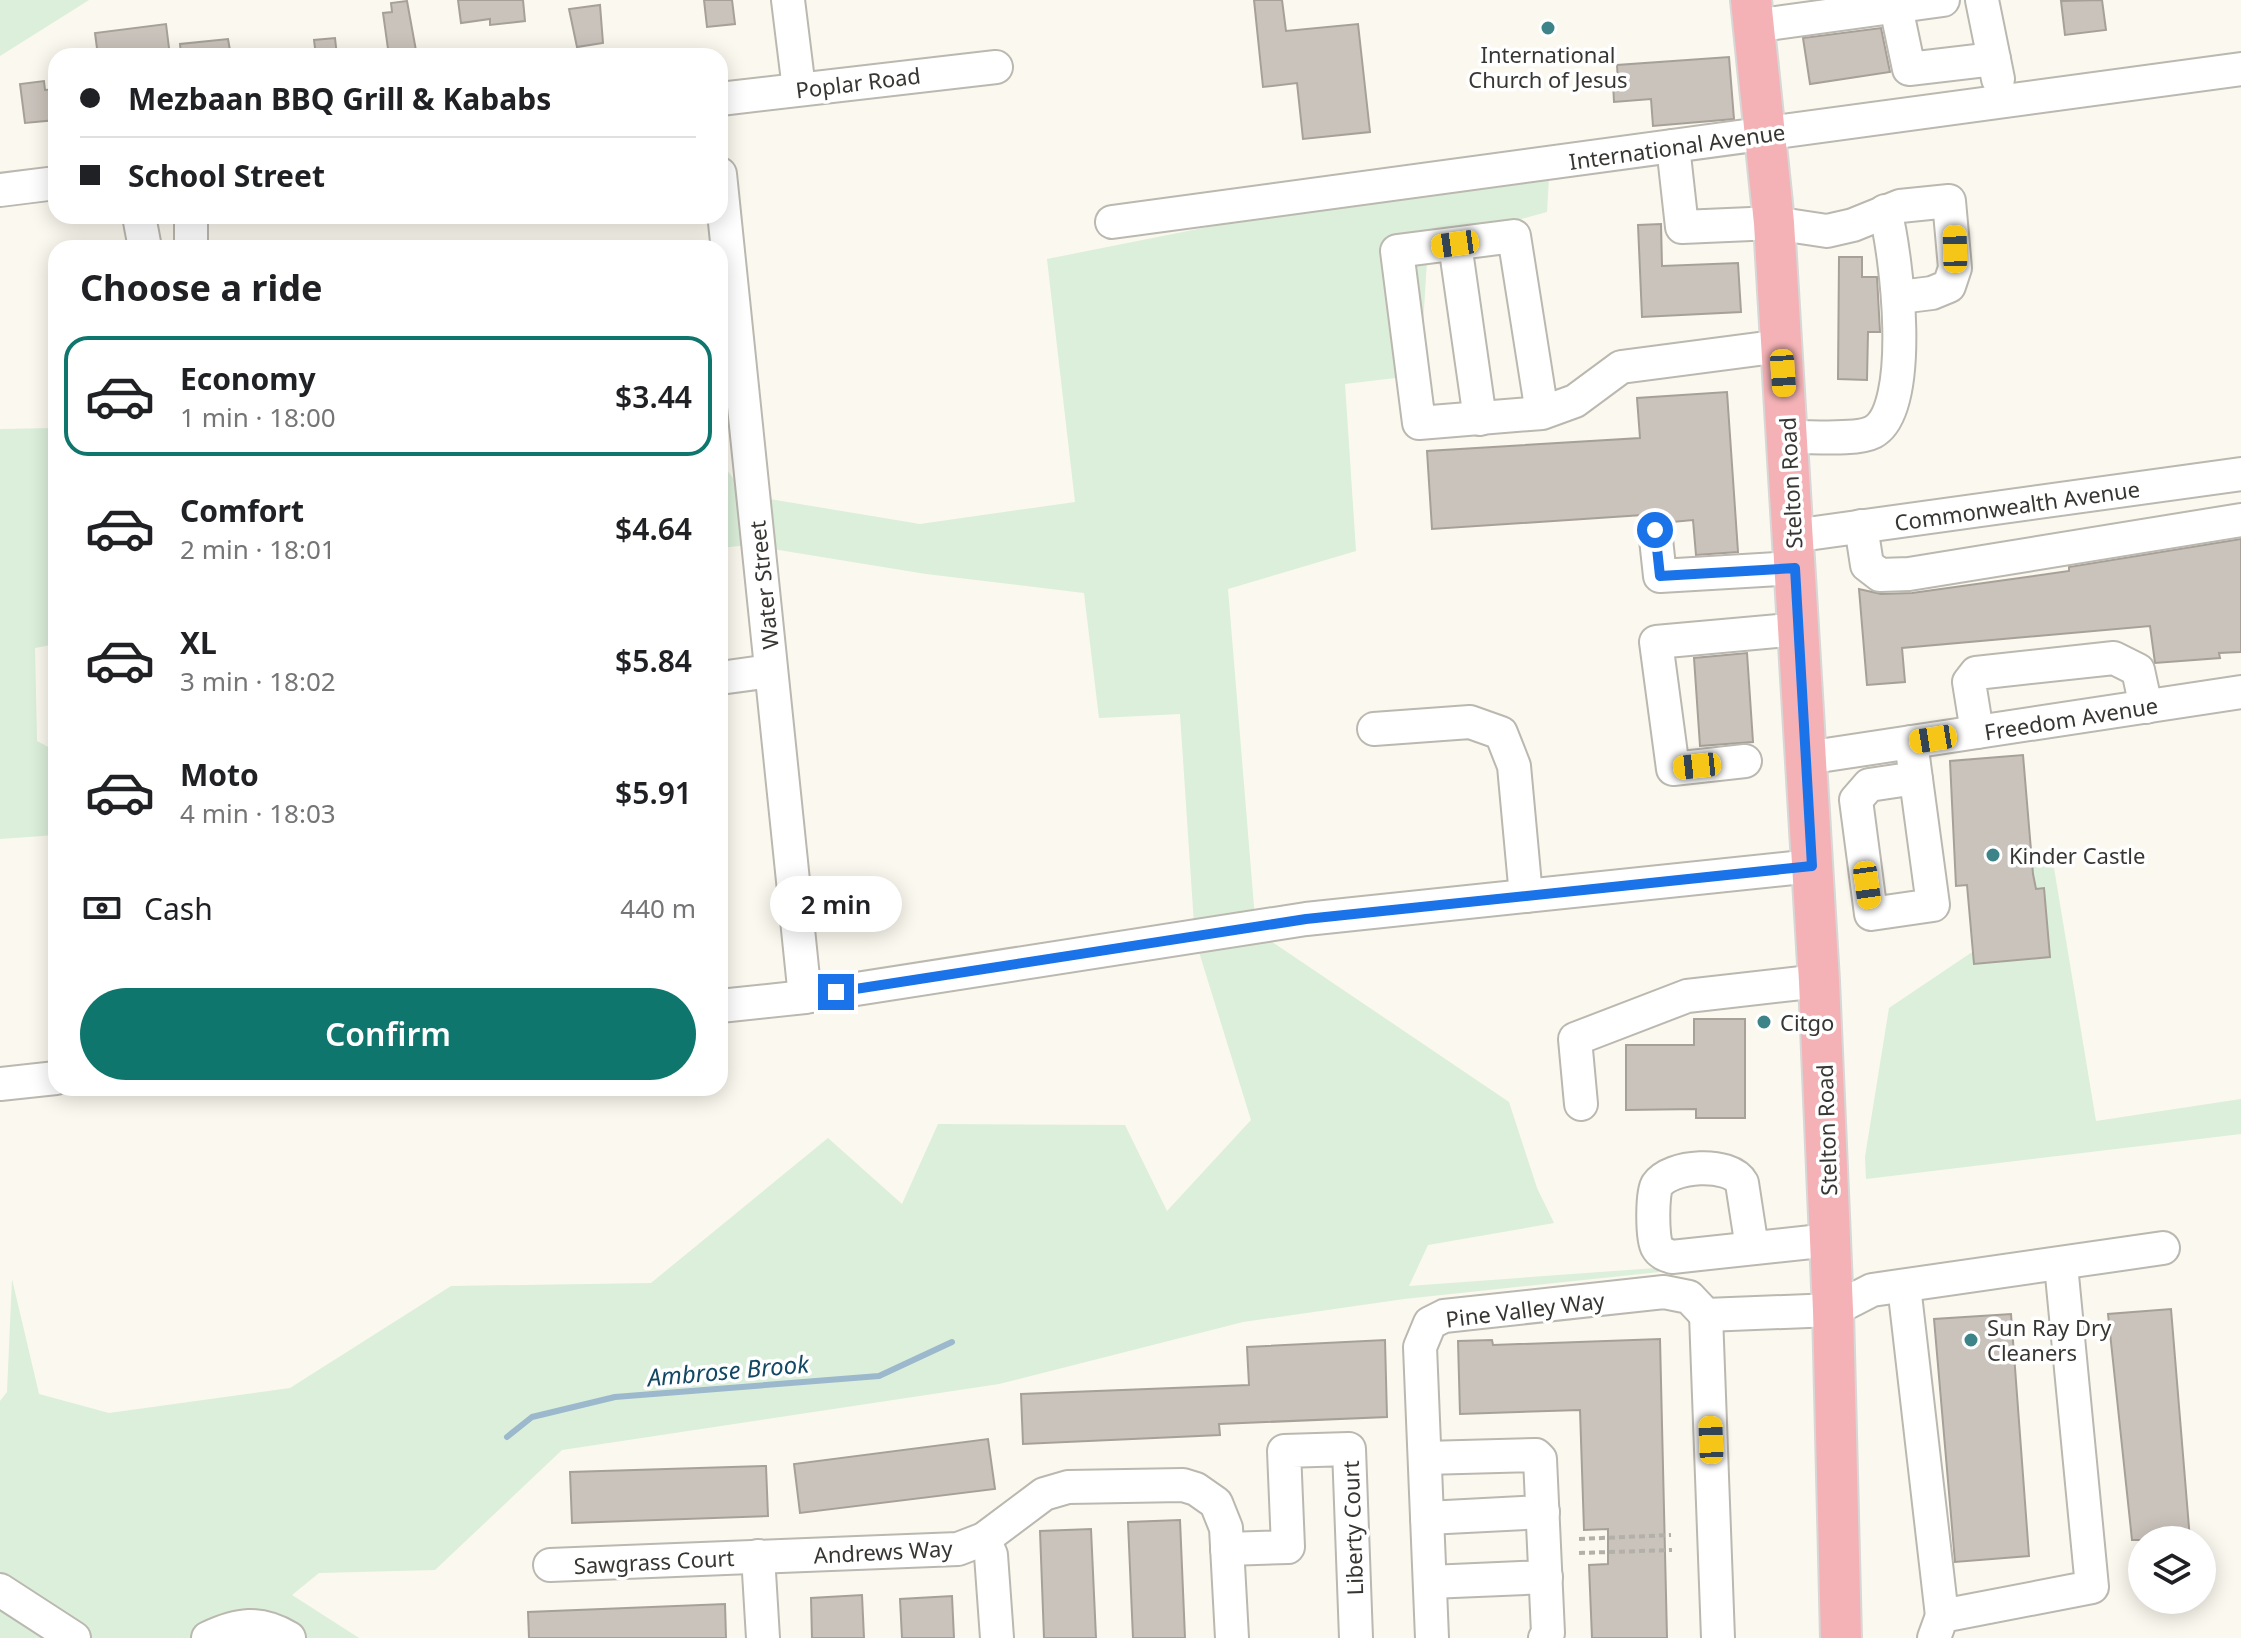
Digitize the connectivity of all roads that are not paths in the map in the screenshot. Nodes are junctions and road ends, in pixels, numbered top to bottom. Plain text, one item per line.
1 (788, 0) edge
2 (1943, 0) edge
3 (1982, 0) edge
4 (1896, 7) junction
5 (1753, 13) edge
6 (1994, 59) junction
7 (996, 67) dead end
8 (2241, 69) edge
9 (799, 89) junction
10 (728, 98) edge
11 (2002, 101) junction
12 (1766, 134) junction
13 (1673, 146) junction
14 (48, 184) edge
15 (0, 190) edge
16 (1885, 211) junction
17 (1112, 222) dead end
18 (1774, 223) junction
19 (1455, 244) junction
20 (728, 252) edge
21 (1900, 297) junction
22 (1781, 346) junction
23 (1542, 413) junction
24 (1480, 419) junction
25 (1787, 437) junction
26 (2241, 474) edge
27 (2241, 520) edge
28 (1861, 526) junction
29 (1655, 530) dead end
30 (1794, 552) junction
31 (1799, 629) junction
32 (771, 671) junction
33 (728, 677) edge
34 (2241, 692) edge
35 (2146, 707) junction
36 (1374, 729) dead end
37 (1977, 732) junction
38 (1911, 742) junction
39 (1806, 758) junction
40 (1745, 761) dead end
41 (1916, 778) dead end
42 (1812, 866) junction
43 (1526, 896) junction
44 (1819, 981) junction
45 (805, 997) junction
46 (728, 1005) edge
47 (48, 1079) edge
48 (0, 1084) edge
49 (1581, 1104) dead end
50 (1830, 1240) junction
51 (1752, 1248) dead end
52 (2163, 1248) dead end
53 (2061, 1265) junction
54 (1904, 1286) junction
55 (1833, 1310) junction
56 (1706, 1315) junction
57 (1425, 1458) junction
58 (1543, 1512) junction
59 (1427, 1518) junction
60 (984, 1539) junction
61 (1227, 1549) junction
62 (758, 1556) junction
63 (550, 1565) dead end
64 (1546, 1577) junction
65 (1430, 1582) junction
66 (0, 1590) edge
67 (1938, 1627) edge
68 (74, 1638) edge
69 (208, 1638) edge
70 (289, 1638) edge
71 (763, 1638) edge
72 (997, 1638) edge
73 (1232, 1638) edge
74 (1356, 1638) edge
75 (1432, 1638) edge
76 (1545, 1638) edge
77 (1718, 1638) edge
78 (1841, 1638) edge

1 - 9 street
2 - 4 street
3 - 6 street
4 - 5 street
4 - 6 street
5 - 12 main road, Stelton Road
6 - 11 street
7 - 9 street, Poplar Road
8 - 11 street, International Avenue
9 - 10 street, Poplar Road
11 - 12 street, International Avenue
12 - 13 street, International Avenue
12 - 18 main road, Stelton Road
13 - 17 street, International Avenue
13 - 18 street
14 - 15 street
16 - 18 street
16 - 21 street
16 - 21 street
18 - 22 main road, Stelton Road
19 - 23 street
19 - 24 street
19 - 24 street
20 - 32 street, Water Street
21 - 25 street
22 - 23 street
22 - 25 main road, Stelton Road
23 - 24 street
25 - 30 main road, Stelton Road
26 - 28 street, Commonwealth Avenue
27 - 28 street
28 - 30 street, Commonwealth Avenue
29 - 30 street, Commonwealth Avenue
30 - 31 main road, Stelton Road
31 - 39 main road, Stelton Road
31 - 40 street
32 - 33 street
32 - 45 street, Water Street
34 - 35 street, Freedom Avenue
35 - 37 street, Freedom Avenue
35 - 37 street
36 - 43 street
37 - 38 street, Freedom Avenue
38 - 39 street, Freedom Avenue
38 - 41 street
39 - 42 main road, Stelton Road
42 - 43 street
42 - 44 main road, Stelton Road
43 - 45 street
44 - 49 street
44 - 50 main road, Stelton Road
45 - 46 street
47 - 48 street
50 - 51 street
50 - 55 main road, Stelton Road
52 - 53 street
53 - 54 street
53 - 67 street
54 - 55 street
54 - 67 street
55 - 56 street
55 - 78 main road, Stelton Road
56 - 57 street, Pine Valley Way
56 - 77 street
57 - 58 street
57 - 59 street, Pine Valley Way
58 - 59 street
58 - 64 street
59 - 65 street, Pine Valley Way
60 - 61 street, Andrews Way
60 - 62 street, Andrews Way
60 - 72 street
61 - 73 street, Andrews Way
61 - 74 street, Liberty Court
62 - 63 street, Sawgrass Court
62 - 71 street
64 - 65 street
64 - 76 street
65 - 75 street, Pine Valley Way
66 - 68 street
69 - 70 street

